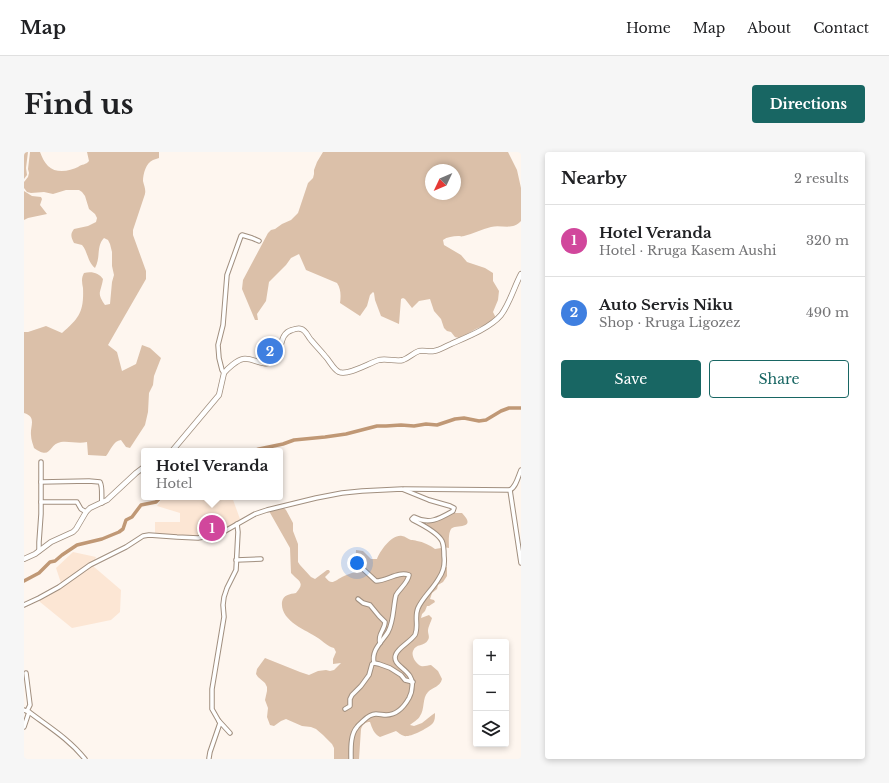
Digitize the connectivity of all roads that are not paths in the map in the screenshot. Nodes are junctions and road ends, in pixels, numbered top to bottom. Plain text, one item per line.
1 (259, 241) dead end
2 (521, 274) edge
3 (224, 373) junction
4 (175, 448) edge
5 (41, 462) dead end
6 (141, 469) edge
7 (521, 470) edge
8 (41, 482) junction
9 (402, 489) junction
10 (510, 490) junction
11 (41, 502) junction
12 (102, 503) junction
13 (86, 512) junction
14 (237, 524) junction
15 (40, 551) junction
16 (24, 559) edge
17 (260, 559) dead end
18 (236, 560) junction
19 (521, 563) edge
20 (363, 569) dead end
21 (358, 599) dead end
22 (24, 605) edge
23 (380, 643) junction
24 (374, 663) junction
25 (26, 673) dead end
26 (413, 682) junction
27 (345, 709) dead end
28 (27, 711) edge
29 (219, 720) junction
30 (24, 727) edge
31 (230, 733) dead end
32 (209, 758) dead end
33 (85, 759) edge
34 (351, 759) edge

1 - 3 street
2 - 3 street
3 - 4 street
5 - 8 street
6 - 12 street
7 - 10 street
8 - 11 street
8 - 12 street
9 - 10 street
9 - 14 street
9 - 26 street
10 - 19 street
11 - 13 street
11 - 15 street
12 - 13 street
13 - 15 street
14 - 18 street
14 - 22 street
15 - 16 street
17 - 18 street
18 - 29 street
20 - 23 street
21 - 23 street
23 - 24 street
24 - 26 street
24 - 27 street
25 - 28 street
26 - 34 street
28 - 30 street
28 - 33 street
29 - 31 street
29 - 32 street

